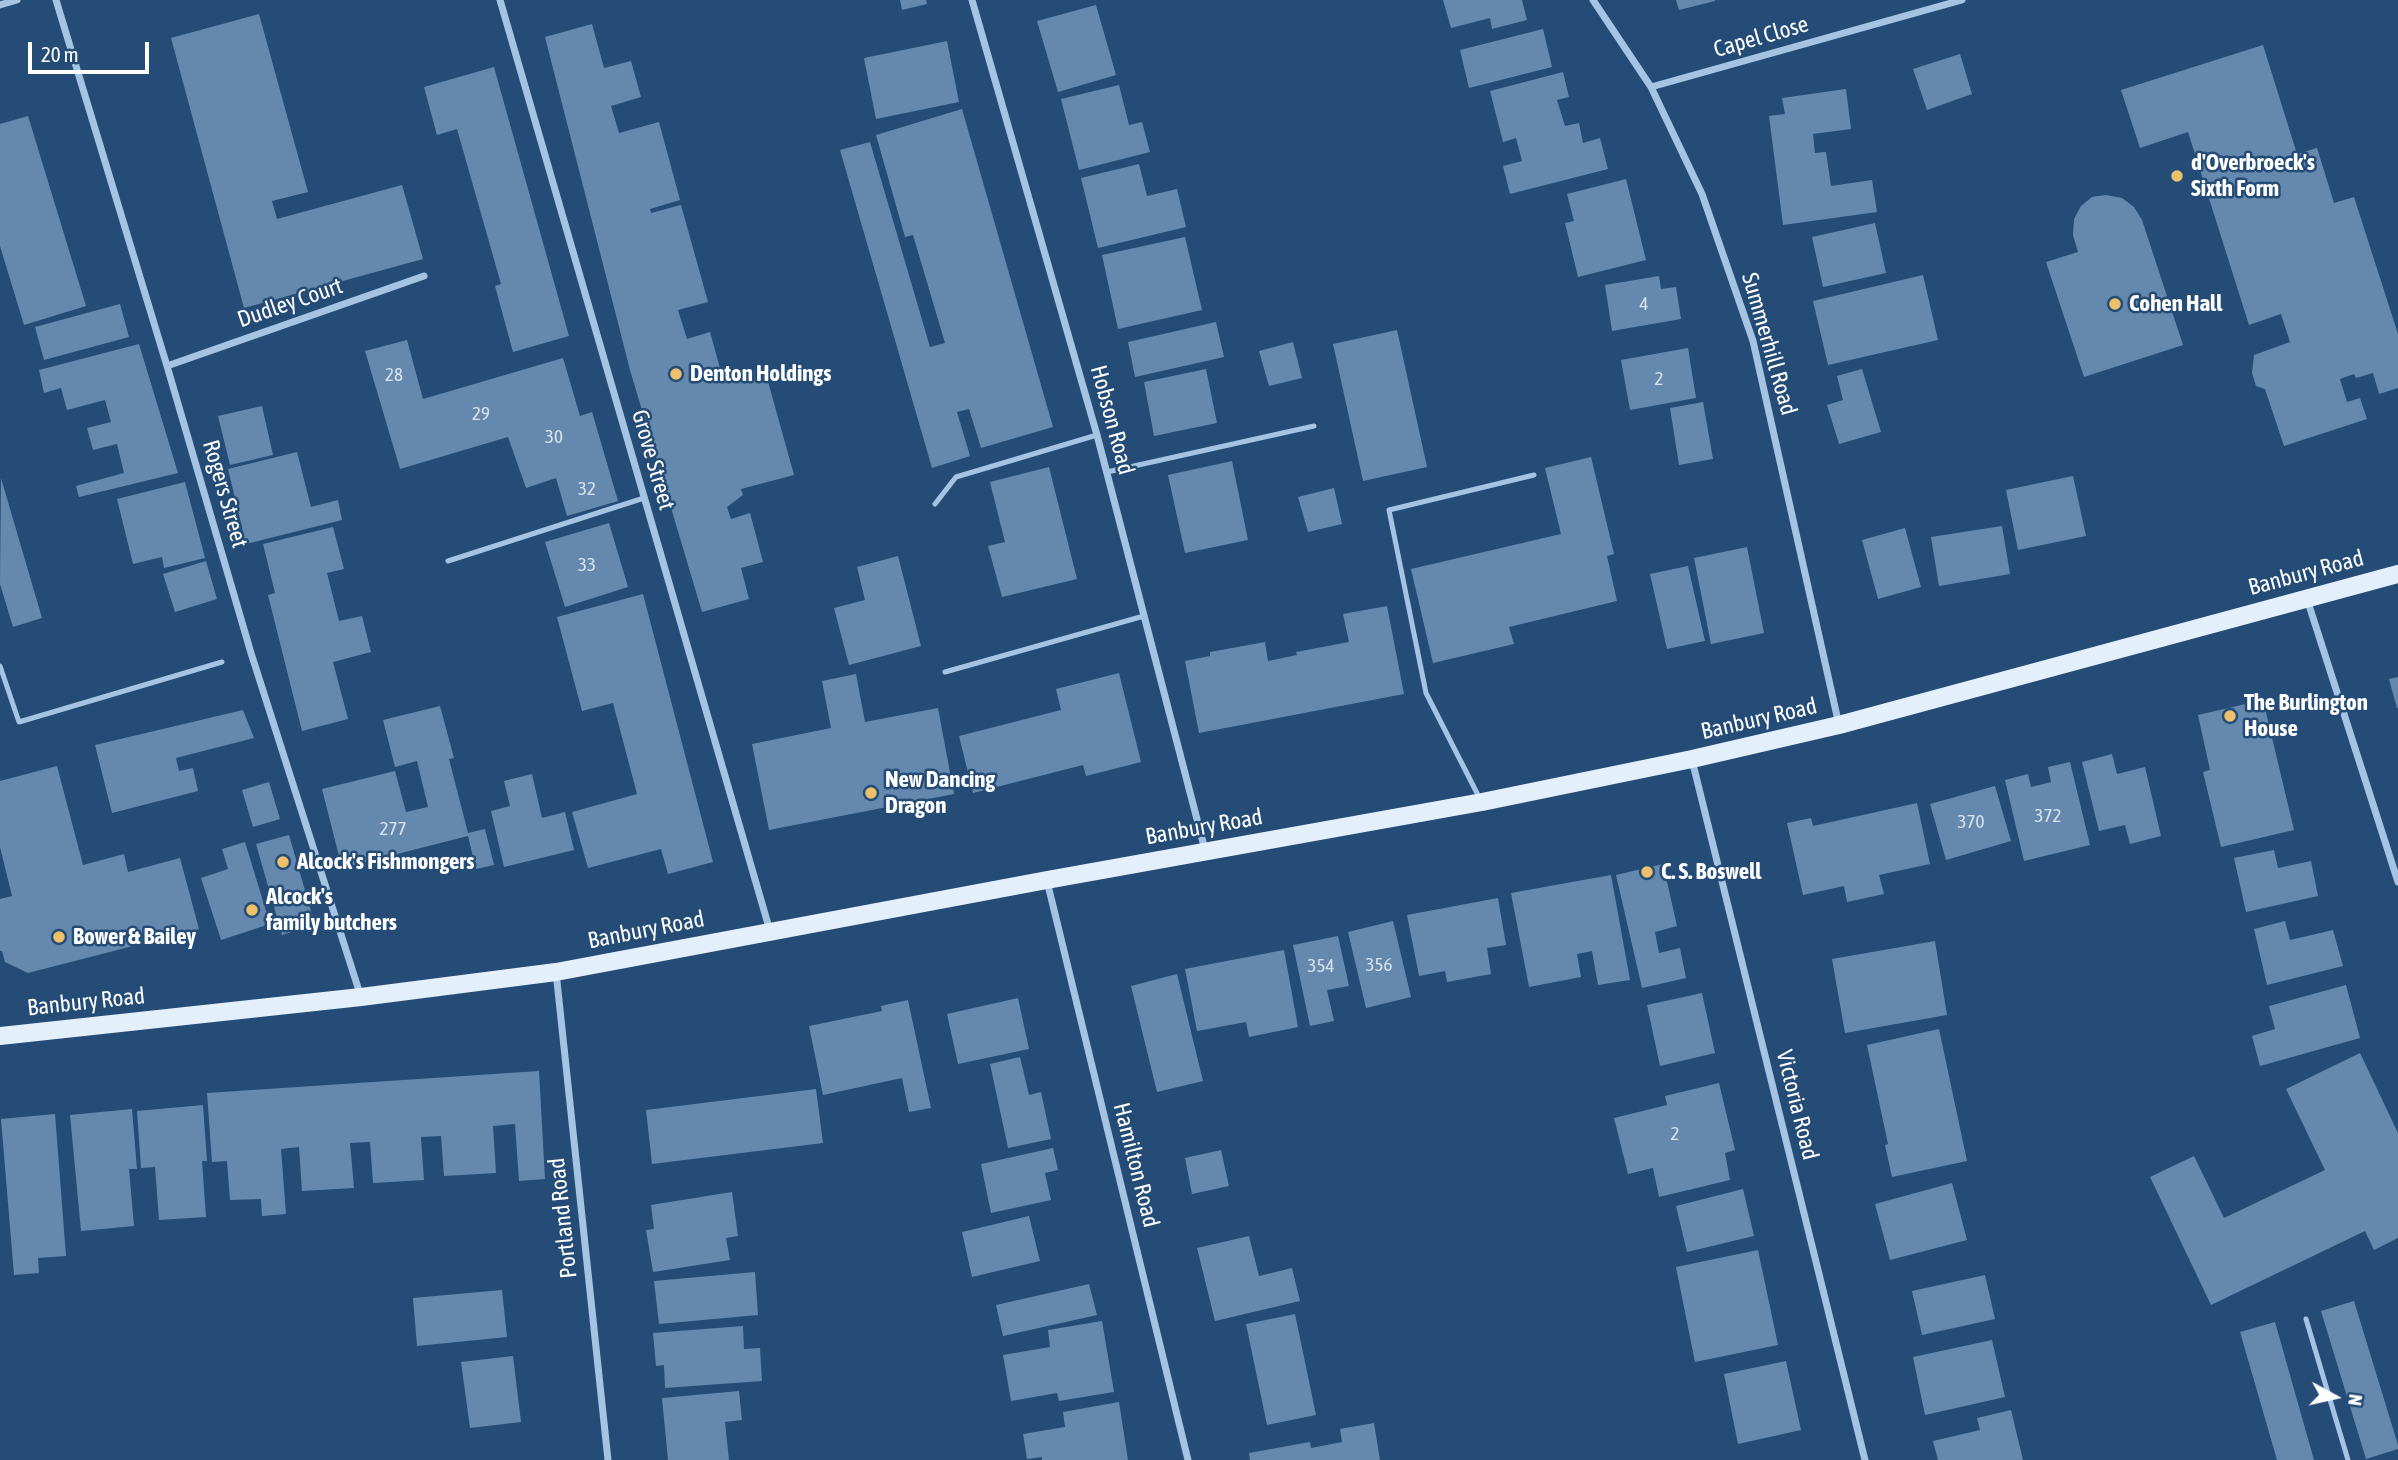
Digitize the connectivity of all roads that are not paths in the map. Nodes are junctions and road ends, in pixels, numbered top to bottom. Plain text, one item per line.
1 (17, 0) edge
2 (56, 0) edge
3 (500, 0) edge
4 (972, 0) edge
5 (1593, 0) edge
6 (1962, 0) edge
7 (0, 5) edge
8 (1651, 87) junction
9 (424, 276) dead end
10 (167, 366) junction
11 (1314, 426) dead end
12 (1097, 435) junction
13 (1107, 472) junction
14 (1534, 475) dead end
15 (644, 498) junction
16 (935, 504) dead end
17 (448, 561) dead end
18 (2398, 574) edge
19 (2307, 598) junction
20 (1144, 616) junction
21 (222, 662) dead end
22 (0, 666) edge
23 (945, 672) dead end
24 (1839, 725) junction
25 (1692, 759) junction
26 (1482, 802) junction
27 (1205, 852) junction
28 (1046, 880) junction
29 (2398, 882) edge
30 (770, 932) junction
31 (556, 972) junction
32 (361, 997) junction
33 (0, 1036) edge
34 (2306, 1319) dead end
35 (608, 1460) edge
36 (1188, 1460) edge
37 (1865, 1460) edge
38 (2348, 1460) edge

1 - 7 street
2 - 10 street, Rogers Street
3 - 15 street, Grove Street
4 - 12 street, Hobson Road
5 - 8 street, Summerhill Road
6 - 8 street, Capel Close
8 - 24 street, Summerhill Road
9 - 10 street, Dudley Court
10 - 32 street, Rogers Street
11 - 13 lane
12 - 13 street, Hobson Road
12 - 16 lane
13 - 20 street, Hobson Road
14 - 26 lane
15 - 17 lane
15 - 30 street, Grove Street
18 - 19 main road, Banbury Road
19 - 24 main road, Banbury Road
19 - 29 street
20 - 23 lane
20 - 27 street, Hobson Road
21 - 22 lane
24 - 25 main road, Banbury Road
25 - 26 main road, Banbury Road
25 - 37 street, Victoria Road
26 - 27 main road, Banbury Road
27 - 28 main road, Banbury Road
28 - 30 main road, Banbury Road
28 - 36 street, Hamilton Road
30 - 31 main road, Banbury Road
31 - 32 main road, Banbury Road
31 - 35 street, Portland Road
32 - 33 main road, Banbury Road
34 - 38 lane

